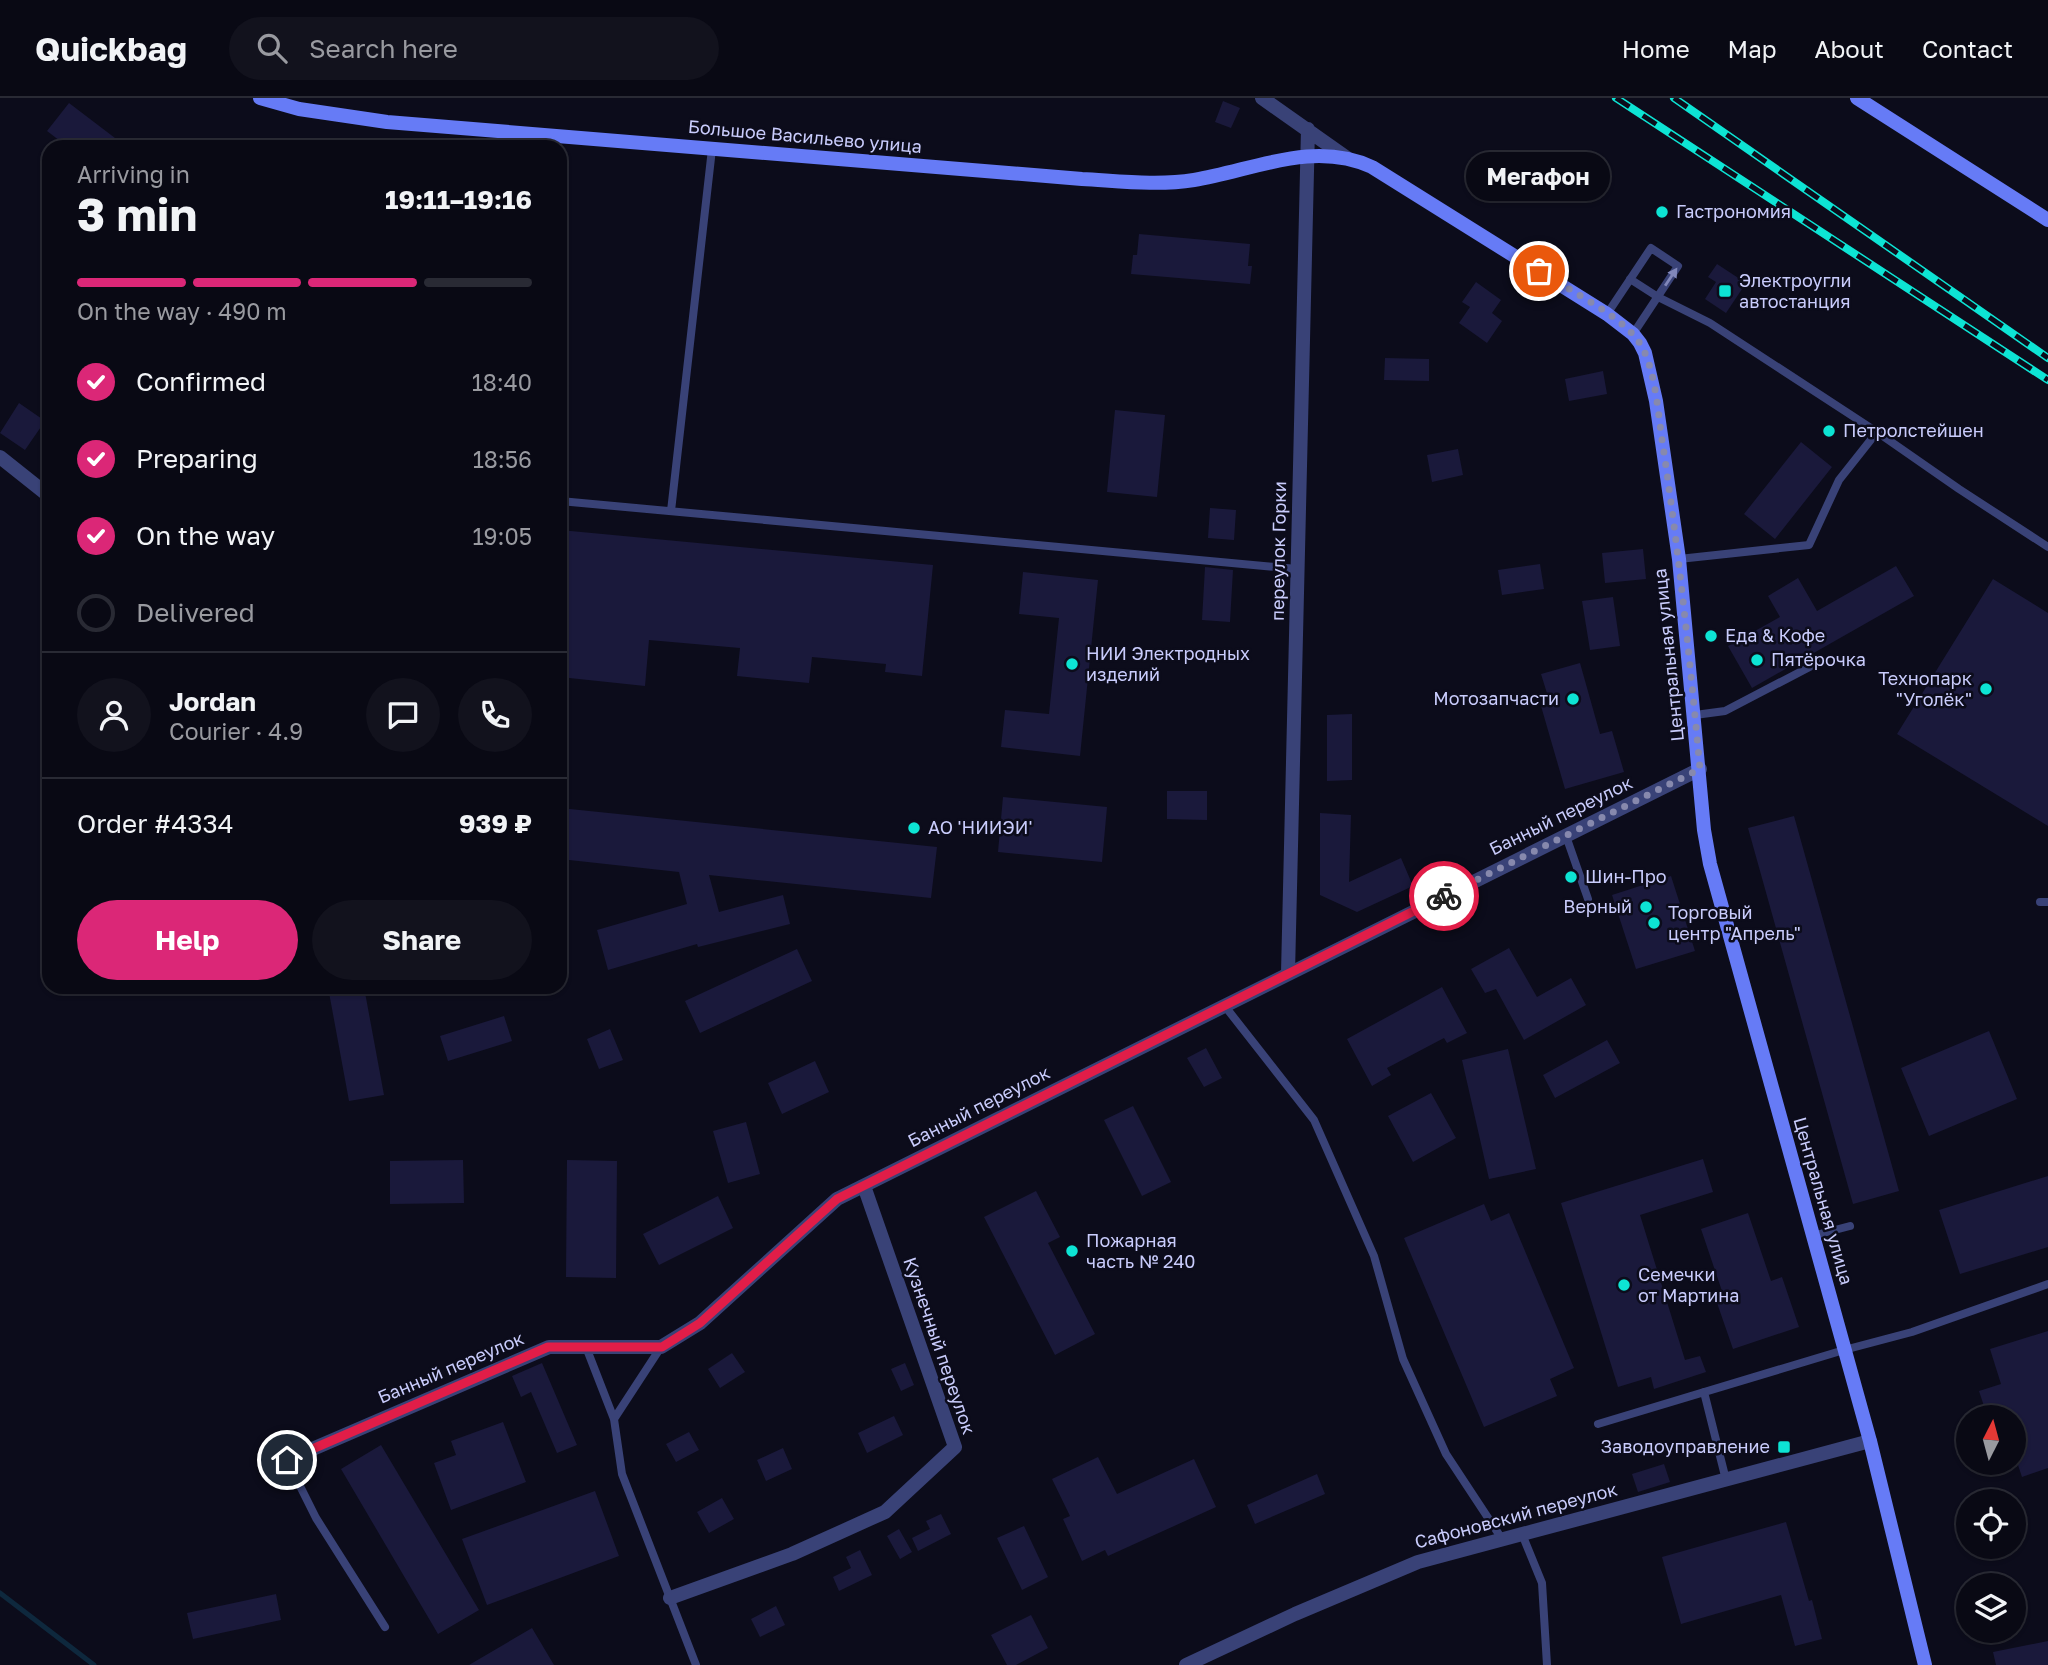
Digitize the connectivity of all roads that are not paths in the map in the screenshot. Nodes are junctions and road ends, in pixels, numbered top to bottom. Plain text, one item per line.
1 (260, 98) edge
2 (1262, 98) edge
3 (1857, 98) edge
4 (1308, 129) junction
5 (712, 149) junction
6 (1307, 156) junction
7 (1347, 158) junction
8 (2048, 220) edge
9 (1630, 279) junction
10 (1658, 296) junction
11 (1607, 314) junction
12 (1633, 334) junction
13 (1877, 432) junction
14 (0, 457) edge
15 (42, 490) edge
16 (567, 502) edge
17 (671, 511) junction
18 (2048, 547) edge
19 (1679, 559) junction
20 (1297, 569) junction
21 (1821, 661) dead end
22 (1695, 715) junction
23 (1700, 769) junction
24 (1566, 836) junction
25 (1588, 900) dead end
26 (1288, 973) junction
27 (1224, 1005) junction
28 (864, 1186) junction
29 (1850, 1226) dead end
30 (1812, 1236) junction
31 (2048, 1284) edge
32 (586, 1347) junction
33 (662, 1347) junction
34 (1844, 1350) junction
35 (1704, 1392) junction
36 (614, 1419) junction
37 (1598, 1424) dead end
38 (1870, 1441) junction
39 (287, 1460) joint
40 (1726, 1479) junction
41 (1522, 1534) junction
42 (1502, 1539) junction
43 (670, 1598) junction
44 (385, 1627) dead end
45 (696, 1665) edge
46 (1186, 1665) edge
47 (1547, 1665) edge
48 (1925, 1665) edge

1 - 5 main road, Большое Васильево улица
2 - 4 street
3 - 8 main road
4 - 6 street, переулок Горки
4 - 7 street
5 - 6 main road, Большое Васильево улица
5 - 17 lane
6 - 7 main road, Большое Васильево улица
6 - 20 street, переулок Горки
7 - 11 main road, Центральная улица
9 - 10 lane
10 -> 9 lane
9 - 11 lane
10 - 12 lane
10 - 13 lane
11 - 12 main road, Центральная улица
12 - 19 main road, Центральная улица
13 - 18 lane
13 - 19 lane
14 - 15 street
16 - 17 lane
17 - 20 lane
19 - 22 main road, Центральная улица
20 - 26 street, переулок Горки
21 - 22 lane
22 - 23 main road, Центральная улица
23 - 24 street, Банный переулок
23 - 30 main road, Центральная улица
24 - 25 lane
24 - 26 street, Банный переулок
26 - 27 street, Банный переулок
27 - 28 street, Банный переулок
27 - 42 lane
28 - 33 street, Банный переулок
28 - 43 street, Кузнечный переулок
29 - 30 lane
30 - 34 main road, Центральная улица
31 - 34 lane
32 - 33 street, Банный переулок
32 - 36 lane
32 - 39 street, Банный переулок
33 - 36 lane
34 - 35 lane
34 - 38 main road, Центральная улица
35 - 37 lane
35 - 40 lane
36 - 43 lane
38 - 40 street, Сафоновский переулок
38 - 48 main road, Центральная улица
39 - 44 lane
40 - 41 street, Сафоновский переулок
41 - 42 street, Сафоновский переулок
41 - 47 lane
42 - 46 street, Сафоновский переулок
43 - 45 lane

